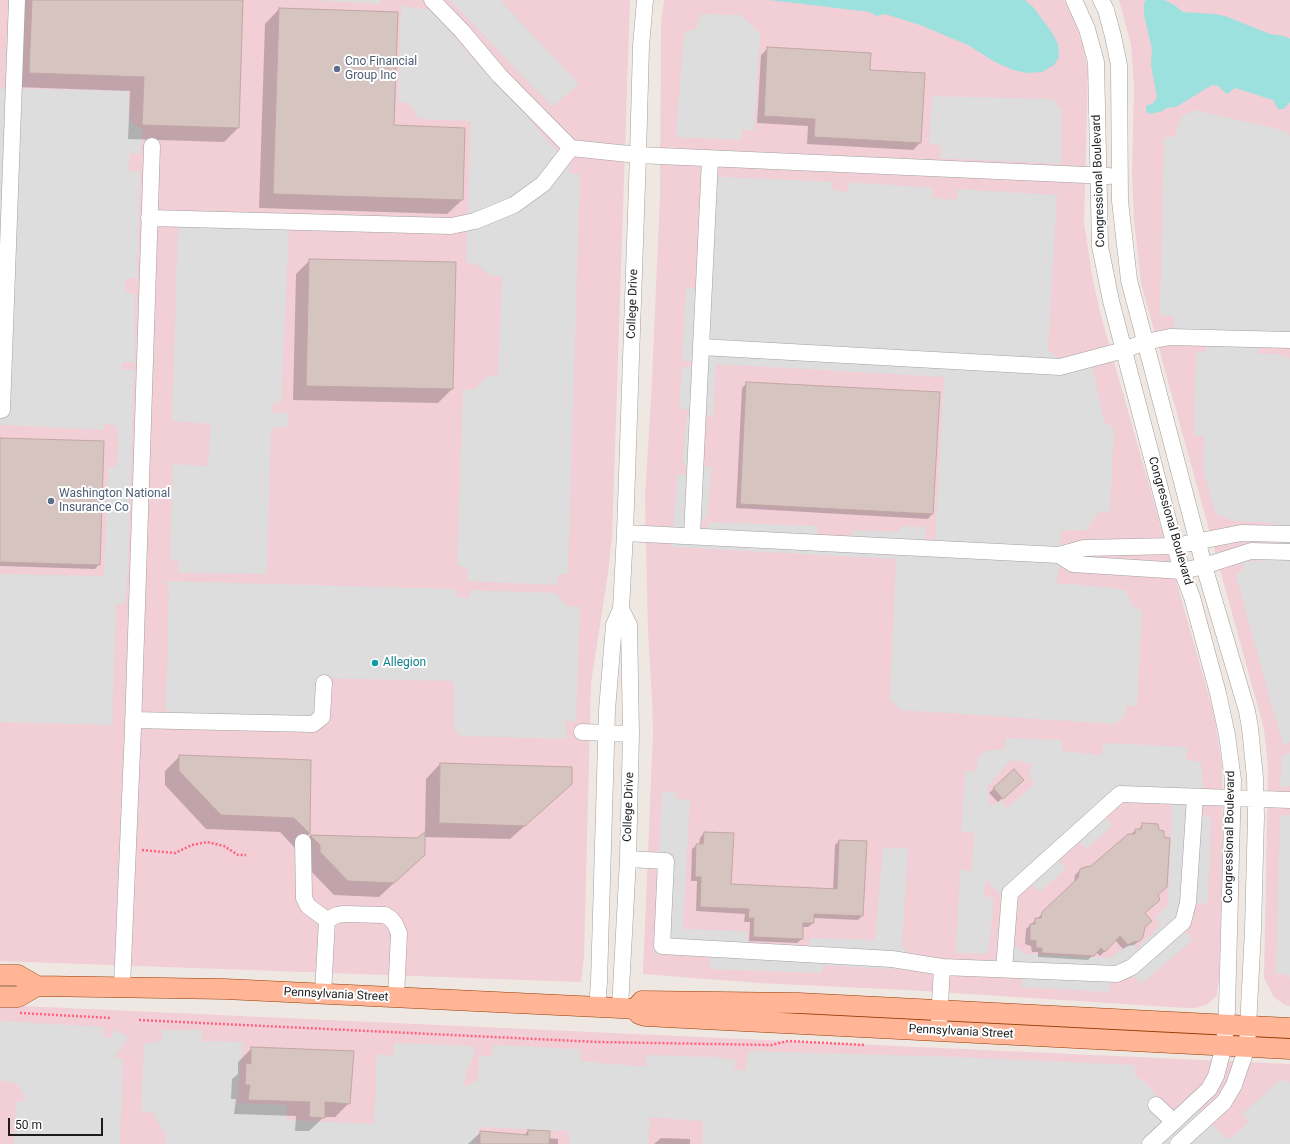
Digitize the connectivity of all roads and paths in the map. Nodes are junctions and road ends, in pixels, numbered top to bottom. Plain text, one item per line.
1 (17, 0) edge
2 (432, 0) edge
3 (645, 0) edge
4 (1074, 0) edge
5 (1101, 0) edge
6 (152, 146) dead end
7 (571, 148) junction
8 (638, 155) junction
9 (710, 159) junction
10 (1120, 176) junction
11 (1098, 177) junction
12 (149, 218) junction
13 (1290, 340) edge
14 (1145, 342) junction
15 (701, 347) junction
16 (1124, 350) junction
17 (2, 410) dead end
18 (625, 533) junction
19 (1286, 534) edge
20 (692, 536) junction
21 (1198, 542) junction
22 (1174, 546) junction
23 (1285, 552) edge
24 (1059, 555) junction
25 (1204, 566) junction
26 (1182, 571) junction
27 (621, 609) junction
28 (324, 683) dead end
29 (133, 720) junction
30 (582, 732) dead end
31 (606, 732) junction
32 (631, 734) junction
33 (1195, 797) junction
34 (1232, 798) junction
35 (1256, 799) junction
36 (1290, 800) edge
37 (303, 842) dead end
38 (137, 850) dead end
39 (246, 856) dead end
40 (628, 859) junction
41 (327, 920) junction
42 (942, 967) junction
43 (1004, 969) junction
44 (0, 975) edge
45 (37, 986) junction
46 (122, 987) junction
47 (323, 994) junction
48 (0, 997) edge
49 (396, 998) junction
50 (597, 1007) junction
51 (627, 1008) junction
52 (939, 1010) junction
53 (15, 1013) dead end
54 (111, 1018) dead end
55 (139, 1020) dead end
56 (1226, 1024) junction
57 (1249, 1026) junction
58 (1290, 1028) edge
59 (938, 1031) junction
60 (866, 1045) dead end
61 (1224, 1046) junction
62 (1247, 1047) junction
63 (1290, 1049) edge
64 (1156, 1105) dead end
65 (1174, 1122) junction
66 (1150, 1144) edge
67 (1178, 1144) edge

1 - 17 street
2 - 7 street
3 - 8 street, College Drive
4 - 11 street, Congressional Boulevard
5 - 10 street, Congressional Boulevard
6 - 12 street
7 - 8 street
7 - 12 street
8 - 9 street
8 - 18 street, College Drive
9 - 11 street
9 - 15 street
10 - 11 street
10 - 14 street, Congressional Boulevard
11 - 16 street, Congressional Boulevard
12 - 29 street
13 - 14 street
14 - 16 street
14 - 21 street, Congressional Boulevard
15 - 16 street
15 - 20 street
16 - 22 street, Congressional Boulevard
18 - 20 street
18 - 27 street, College Drive
19 - 21 street
19 - 23 street
20 - 24 street
21 - 22 street
21 - 25 street, Congressional Boulevard
22 - 24 street
22 - 26 street, Congressional Boulevard
23 - 25 street
24 - 26 street
25 - 26 street
25 - 35 street, Congressional Boulevard
26 - 34 street, Congressional Boulevard
27 - 31 street, College Drive
27 - 32 street, College Drive
28 - 29 street
29 - 46 street
30 - 31 street
31 - 32 street
31 - 50 street, College Drive
32 - 40 street, College Drive
33 - 34 street
33 - 43 street
33 - 43 street
34 - 35 street
34 - 56 street, Congressional Boulevard
35 - 36 street
35 - 57 street, Congressional Boulevard
37 - 41 street
38 - 39 path
40 - 42 street
40 - 51 street, College Drive
41 - 47 street
41 - 49 street
42 - 43 street
42 - 52 street
44 - 45 main road, Pennsylvania Street
45 - 46 main road, Pennsylvania Street
45 - 48 main road
46 - 47 main road, Pennsylvania Street
47 - 49 main road, Pennsylvania Street
49 - 50 main road, Pennsylvania Street
50 - 51 main road, Pennsylvania Street
51 - 52 main road, Pennsylvania Street
51 - 59 main road, Pennsylvania Street
52 - 56 main road, Pennsylvania Street
52 - 59 street
53 - 54 path
55 - 60 path
56 - 57 main road, Pennsylvania Street
56 - 61 street, Congressional Boulevard
57 - 58 main road, Pennsylvania Street
57 - 62 street, Congressional Boulevard
59 - 61 main road, Pennsylvania Street
61 - 62 main road, Pennsylvania Street
61 - 65 street, Congressional Boulevard
62 - 63 main road, Pennsylvania Street
62 - 67 street, Congressional Boulevard
64 - 65 street
65 - 66 street, Congressional Boulevard

